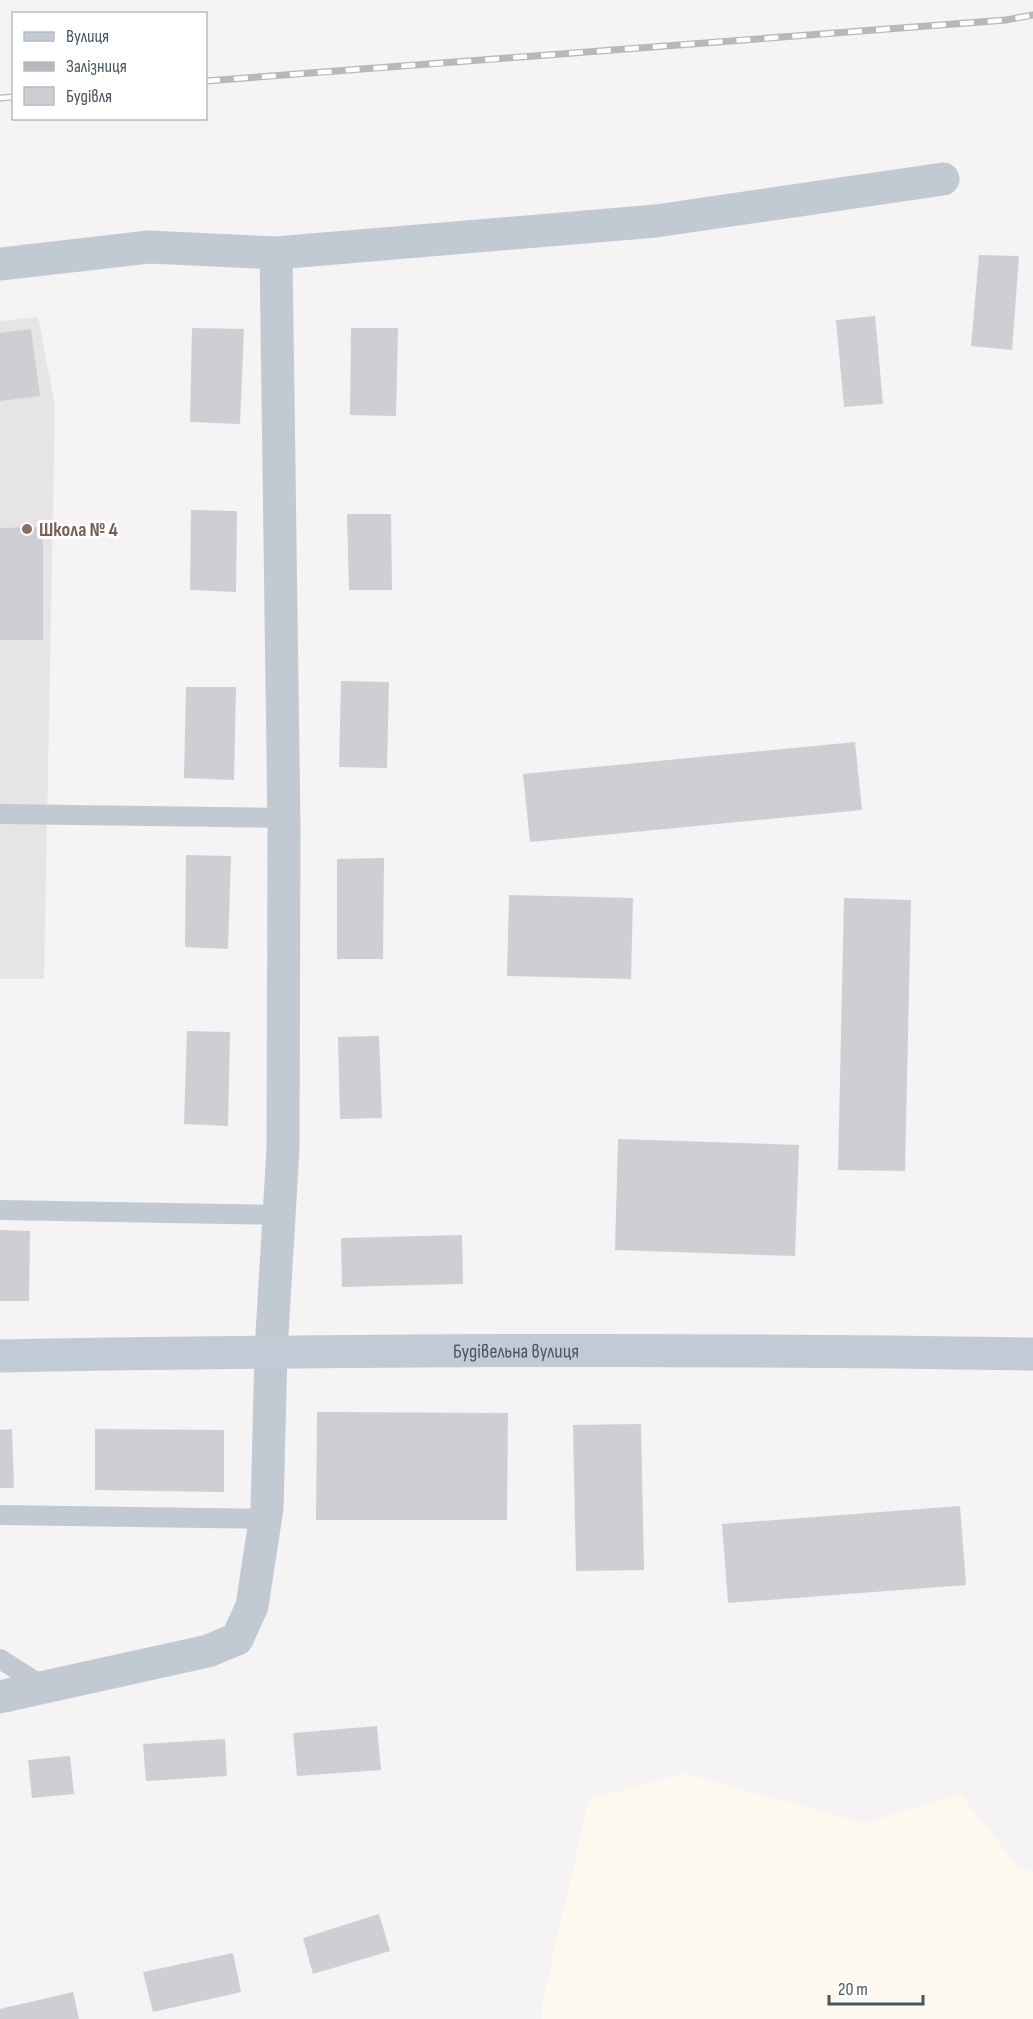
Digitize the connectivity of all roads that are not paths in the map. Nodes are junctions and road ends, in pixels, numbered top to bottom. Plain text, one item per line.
1 (943, 179) dead end
2 (276, 253) junction
3 (0, 264) edge
4 (0, 814) edge
5 (284, 818) junction
6 (0, 1210) edge
7 (279, 1215) junction
8 (272, 1351) junction
9 (1033, 1354) edge
10 (0, 1356) edge
11 (0, 1515) edge
12 (265, 1519) junction
13 (0, 1659) edge
14 (44, 1687) junction
15 (0, 1697) edge

1 - 2 street
2 - 3 street
2 - 5 street
4 - 5 lane
5 - 7 street
6 - 7 lane
7 - 8 street
8 - 9 street, Будівельна вулиця
8 - 10 street, Будівельна вулиця
8 - 12 street
11 - 12 lane
12 - 14 street
13 - 14 lane
14 - 15 street

